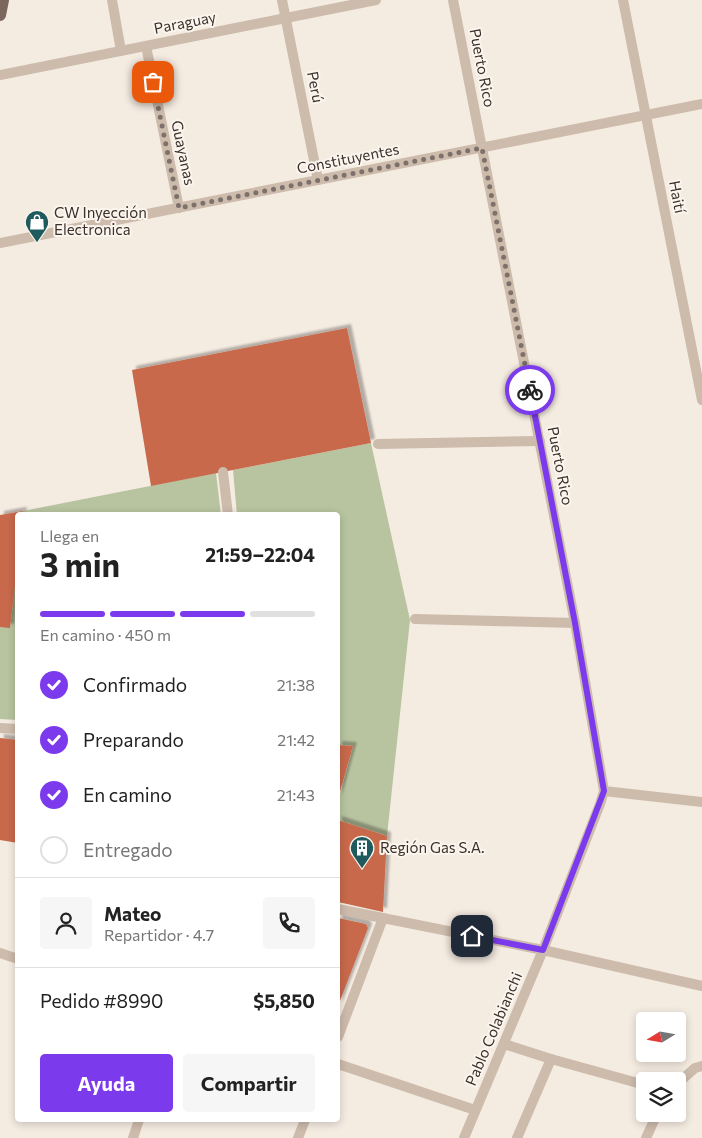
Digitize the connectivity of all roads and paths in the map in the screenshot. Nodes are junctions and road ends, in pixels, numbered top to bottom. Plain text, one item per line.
1 (3, 0) edge
2 (112, 0) edge
3 (282, 0) edge
4 (376, 0) edge
5 (453, 0) edge
6 (623, 0) edge
7 (0, 16) edge
8 (286, 18) junction
9 (146, 46) junction
10 (121, 51) junction
11 (0, 75) edge
12 (702, 104) edge
13 (645, 115) junction
14 (482, 148) junction
15 (318, 180) junction
16 (179, 208) junction
17 (0, 243) edge
18 (702, 400) edge
19 (540, 441) junction
20 (378, 444) dead end
21 (222, 472) dead end
22 (228, 512) edge
23 (415, 619) dead end
24 (575, 623) junction
25 (0, 728) edge
26 (15, 729) edge
27 (604, 791) junction
28 (702, 802) edge
29 (340, 909) edge
30 (383, 918) junction
31 (543, 950) junction
32 (0, 953) edge
33 (15, 958) edge
34 (702, 986) edge
35 (340, 1032) edge
36 (504, 1044) junction
37 (551, 1059) junction
38 (340, 1065) edge
39 (702, 1066) edge
40 (686, 1076) edge
41 (636, 1083) edge
42 (476, 1110) junction
43 (138, 1122) edge
44 (304, 1122) edge
45 (653, 1122) edge
46 (133, 1138) edge
47 (298, 1138) edge
48 (464, 1138) edge
49 (517, 1138) edge
50 (646, 1138) edge

1 - 7 main road
2 - 10 street
3 - 8 street, Perú
4 - 8 street, Paraguay
5 - 14 street, Puerto Rico
6 - 13 street, Haití
8 - 9 street, Paraguay
8 - 15 street, Perú
9 - 10 street, Paraguay
9 - 16 street, Guayanas
10 - 11 street, Paraguay
12 - 13 street, Constituyentes
13 - 14 street, Constituyentes
13 - 18 street, Haití
14 - 15 street, Constituyentes
14 - 19 street, Puerto Rico
15 - 16 street, Constituyentes
16 - 17 street, Constituyentes
19 - 20 street
19 - 24 street, Puerto Rico
21 - 22 street
23 - 24 street
24 - 27 street, Puerto Rico
25 - 26 street
27 - 28 street
27 - 31 street, Pablo Colabianchi
29 - 30 street
30 - 31 street
30 - 35 street
31 - 34 street
31 - 36 street, Pablo Colabianchi
32 - 33 street
36 - 37 street
36 - 42 street, Pablo Colabianchi
37 - 41 street
37 - 49 street
38 - 42 street
39 - 40 street
42 - 48 street, Pablo Colabianchi
43 - 46 street
44 - 47 street
45 - 50 street

